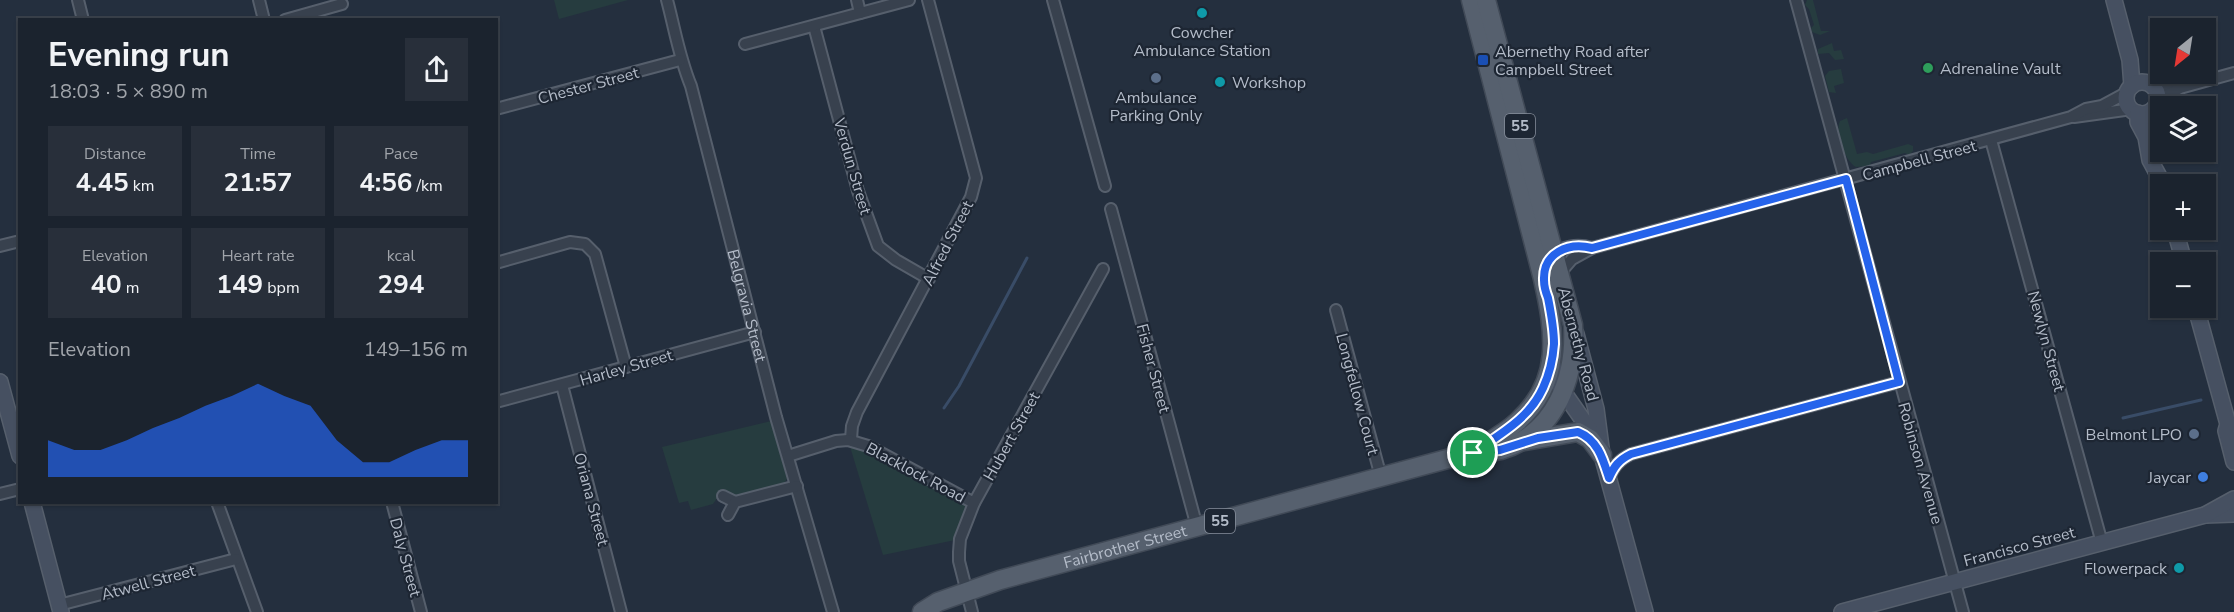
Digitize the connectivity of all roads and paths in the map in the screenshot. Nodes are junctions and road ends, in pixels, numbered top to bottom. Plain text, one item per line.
1 (78, 0) edge
2 (259, 0) edge
3 (667, 0) edge
4 (857, 0) edge
5 (909, 0) edge
6 (928, 0) edge
7 (1053, 0) edge
8 (1471, 0) edge
9 (1486, 0) edge
10 (1796, 0) edge
11 (2114, 0) edge
12 (342, 4) dead end
13 (860, 13) junction
14 (82, 18) edge
15 (264, 18) edge
16 (292, 18) edge
17 (814, 26) junction
18 (746, 44) dead end
19 (680, 60) junction
20 (2234, 73) edge
21 (2142, 98) junction
22 (498, 109) edge
23 (2071, 117) junction
24 (1991, 140) junction
25 (2163, 174) edge
26 (1846, 179) junction
27 (1105, 186) dead end
28 (1111, 209) dead end
29 (18, 242) edge
30 (0, 246) edge
31 (1592, 248) junction
32 (1555, 253) junction
33 (498, 262) edge
34 (1102, 269) dead end
35 (1552, 276) junction
36 (929, 279) junction
37 (1336, 310) dead end
38 (2199, 318) edge
39 (1574, 325) junction
40 (755, 332) junction
41 (1552, 360) junction
42 (626, 367) junction
43 (0, 382) edge
44 (1899, 382) junction
45 (562, 385) junction
46 (1563, 392) junction
47 (498, 401) edge
48 (2231, 427) edge
49 (851, 439) junction
50 (1515, 444) junction
51 (18, 449) edge
52 (1601, 450) junction
53 (1473, 453) junction
54 (788, 456) junction
55 (2234, 462) edge
56 (1380, 477) junction
57 (1609, 478) junction
58 (797, 486) junction
59 (18, 490) edge
60 (0, 494) edge
61 (723, 496) dead end
62 (2234, 499) edge
63 (735, 502) junction
64 (974, 503) junction
65 (33, 504) edge
66 (218, 504) edge
67 (393, 504) edge
68 (2205, 514) junction
69 (2234, 514) edge
70 (728, 515) dead end
71 (1197, 527) junction
72 (2102, 543) junction
73 (236, 559) junction
74 (1955, 582) junction
75 (967, 592) junction
76 (60, 609) edge
77 (1644, 611) edge
78 (257, 612) edge
79 (421, 612) edge
80 (621, 612) edge
81 (833, 612) edge
82 (922, 612) edge
83 (940, 612) edge
84 (972, 612) edge
85 (1842, 612) edge
86 (1963, 612) edge

1 - 14 street
2 - 15 street
3 - 19 street, Belgravia Street
4 - 13 street
5 - 13 street
6 - 36 street, Alfred Street
7 - 27 street
8 - 35 main road, Abernethy Road / 55
9 - 32 main road, Abernethy Road / 55
10 - 26 street, Robinson Avenue
11 - 21 street
12 - 16 street
13 - 17 street
17 - 18 street
17 - 36 street, Verdun Street
19 - 22 street, Chester Street
19 - 40 street, Belgravia Street
20 - 21 street, Campbell Street
21 - 23 street, Campbell Street
21 - 23 street, Campbell Street
21 - 25 street
23 - 24 street, Campbell Street
24 - 26 street, Campbell Street
24 - 72 street, Newlyn Street
26 - 31 street, Campbell Street
26 - 44 street, Robinson Avenue
28 - 71 street, Fisher Street
29 - 30 street
31 - 32 street, Campbell Street
31 - 35 street, Campbell Street
32 - 35 main road, Abernethy Road / 55
33 - 42 street
34 - 64 street, Hubert Street
35 - 39 main road, Abernethy Road / 55
35 - 41 main road, Abernethy Road / 55
36 - 49 street, Alfred Street
37 - 56 street, Longfellow Court
38 - 48 street
39 - 46 main road, Fairbrother Street / 55
39 - 52 street, Abernethy Road
40 - 42 street, Harley Street
40 - 54 street, Belgravia Street
41 - 46 street, Abernethy Road
41 - 53 main road, Fairbrother Street / 55
42 - 45 street, Harley Street
43 - 51 street
44 - 57 street
44 - 74 street, Robinson Avenue
45 - 47 street, Harley Street
45 - 80 street, Oriana Street
46 - 50 main road, Fairbrother Street / 55
46 - 52 street, Abernethy Road
48 - 55 street
49 - 54 street, Blacklock Road
49 - 64 street, Blacklock Road
50 - 52 main road
50 - 53 main road, Fairbrother Street / 55
52 - 57 street, Abernethy Road
53 - 56 main road, Fairbrother Street / 55
54 - 58 street, Belgravia Street
56 - 71 main road, Fairbrother Street / 55
57 - 77 street, Abernethy Road
58 - 63 street
58 - 81 street, Belgravia Street
59 - 60 street
61 - 63 street
62 - 68 street, Francisco Street
63 - 70 street
64 - 75 street, Hubert Street
65 - 76 street
66 - 73 street
67 - 79 street, Daly Street
68 - 69 street, Francisco Street
68 - 72 street, Francisco Street
71 - 75 main road, Fairbrother Street / 55
72 - 74 street, Francisco Street
73 - 76 street, Atwell Street
73 - 78 street
74 - 85 street, Francisco Street
74 - 86 street, Robinson Avenue
75 - 82 main road, Fairbrother Street / 55
75 - 83 main road, 55
75 - 84 street, Hubert Street

